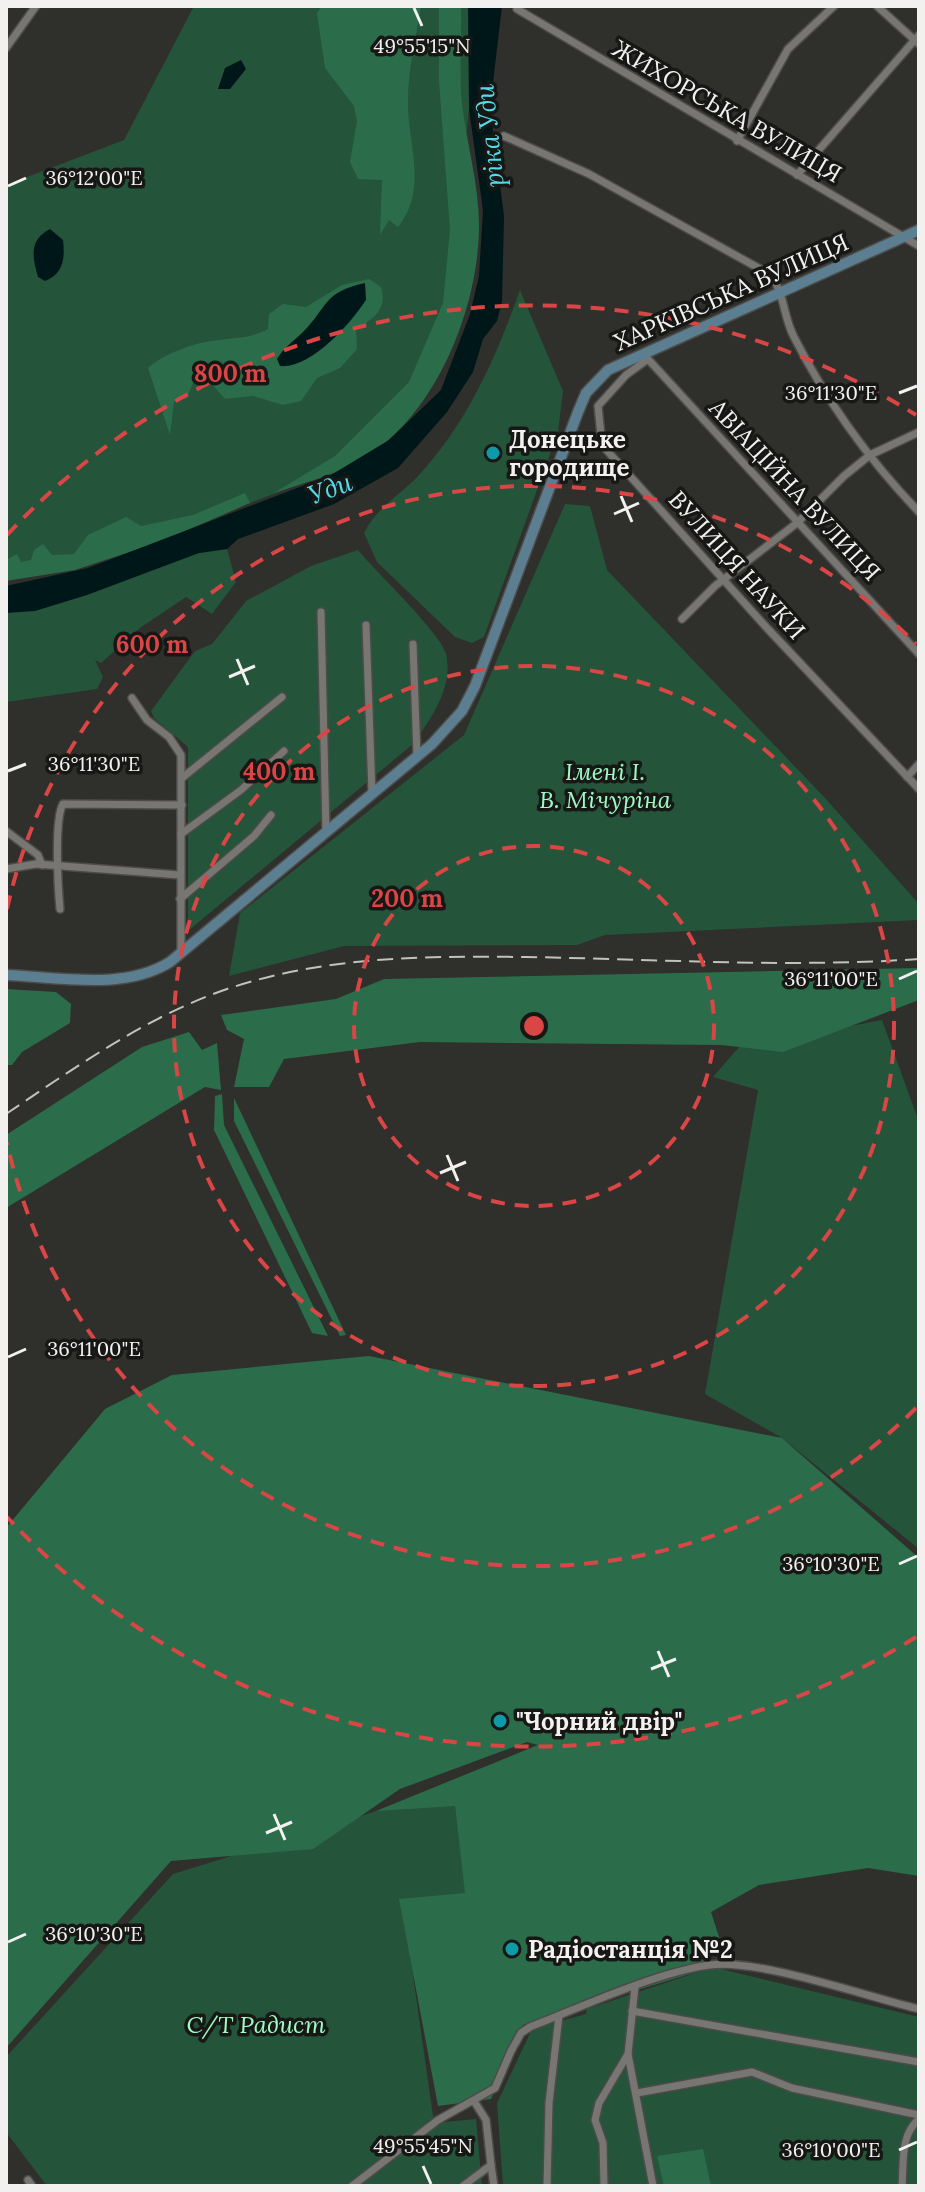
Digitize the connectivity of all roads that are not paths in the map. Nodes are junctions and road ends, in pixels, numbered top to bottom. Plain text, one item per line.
1 (36, 6) edge
2 (834, 6) edge
3 (877, 6) edge
4 (517, 9) dead end
5 (918, 39) edge
6 (6, 48) edge
7 (504, 136) dead end
8 (737, 141) junction
9 (797, 175) junction
10 (919, 230) edge
11 (905, 236) junction
12 (919, 246) edge
13 (784, 292) junction
14 (645, 356) junction
15 (919, 432) edge
16 (870, 455) junction
17 (919, 512) edge
18 (797, 523) junction
19 (724, 580) junction
20 (321, 612) dead end
21 (682, 619) dead end
22 (366, 625) dead end
23 (413, 644) dead end
24 (919, 654) edge
25 (282, 697) dead end
26 (132, 698) dead end
27 (284, 751) dead end
28 (417, 756) junction
29 (919, 764) edge
30 (907, 777) junction
31 (182, 778) junction
32 (919, 789) edge
33 (372, 793) junction
34 (182, 805) junction
35 (271, 815) dead end
36 (6, 831) edge
37 (326, 831) junction
38 (181, 834) junction
39 (42, 865) junction
40 (56, 867) junction
41 (6, 869) edge
42 (180, 875) junction
43 (180, 899) junction
44 (60, 909) dead end
45 (181, 951) junction
46 (6, 975) edge
47 (635, 1987) junction
48 (919, 2009) edge
49 (632, 2011) junction
50 (559, 2016) junction
51 (628, 2054) junction
52 (919, 2062) edge
53 (637, 2093) junction
54 (474, 2101) junction
55 (919, 2117) edge
56 (491, 2165) junction
57 (352, 2186) edge
58 (463, 2186) edge
59 (494, 2186) edge
60 (547, 2186) edge
61 (604, 2186) edge
62 (653, 2186) edge
63 (902, 2186) edge

1 - 6 street
2 - 8 street
3 - 5 street
4 - 8 street, ЖИХОРСЬКА ВУЛИЦЯ
5 - 9 street
7 - 13 street
8 - 9 street, ЖИХОРСЬКА ВУЛИЦЯ
9 - 11 street, ЖИХОРСЬКА ВУЛИЦЯ
10 - 11 main road, ХАРКІВСЬКА ВУЛИЦЯ
11 - 12 street, ЖИХОРСЬКА ВУЛИЦЯ
11 - 13 main road, ХАРКІВСЬКА ВУЛИЦЯ
13 - 14 main road, ХАРКІВСЬКА ВУЛИЦЯ
13 - 16 street
14 - 18 street, АВІАЦІЙНА ВУЛИЦЯ
14 - 19 street, ВУЛИЦЯ НАУКИ
14 - 28 main road, ХАРКІВСЬКА ВУЛИЦЯ
15 - 16 street
16 - 17 street
16 - 18 street
18 - 19 street
18 - 24 street, АВІАЦІЙНА ВУЛИЦЯ
19 - 21 street
19 - 30 street, ВУЛИЦЯ НАУКИ
20 - 37 street
22 - 33 street
23 - 28 street
25 - 31 street
26 - 31 street
27 - 38 street
28 - 33 main road, ХАРКІВСЬКА ВУЛИЦЯ
29 - 30 street
30 - 32 street, ВУЛИЦЯ НАУКИ
31 - 34 street
33 - 37 main road, ХАРКІВСЬКА ВУЛИЦЯ
34 - 38 street
34 - 40 street
35 - 43 street
36 - 39 street
37 - 45 main road, ХАРКІВСЬКА ВУЛИЦЯ
38 - 42 street
39 - 40 street
39 - 41 street
40 - 42 street
40 - 44 street
42 - 43 street
43 - 45 street
45 - 46 main road, ХАРКІВСЬКА ВУЛИЦЯ
47 - 48 street
47 - 49 street
47 - 50 street
49 - 51 street
49 - 52 street
50 - 54 street
50 - 60 street
51 - 53 street
51 - 61 street
53 - 55 street
53 - 62 street
54 - 56 street
54 - 57 street
55 - 63 street
56 - 58 street
56 - 59 street

